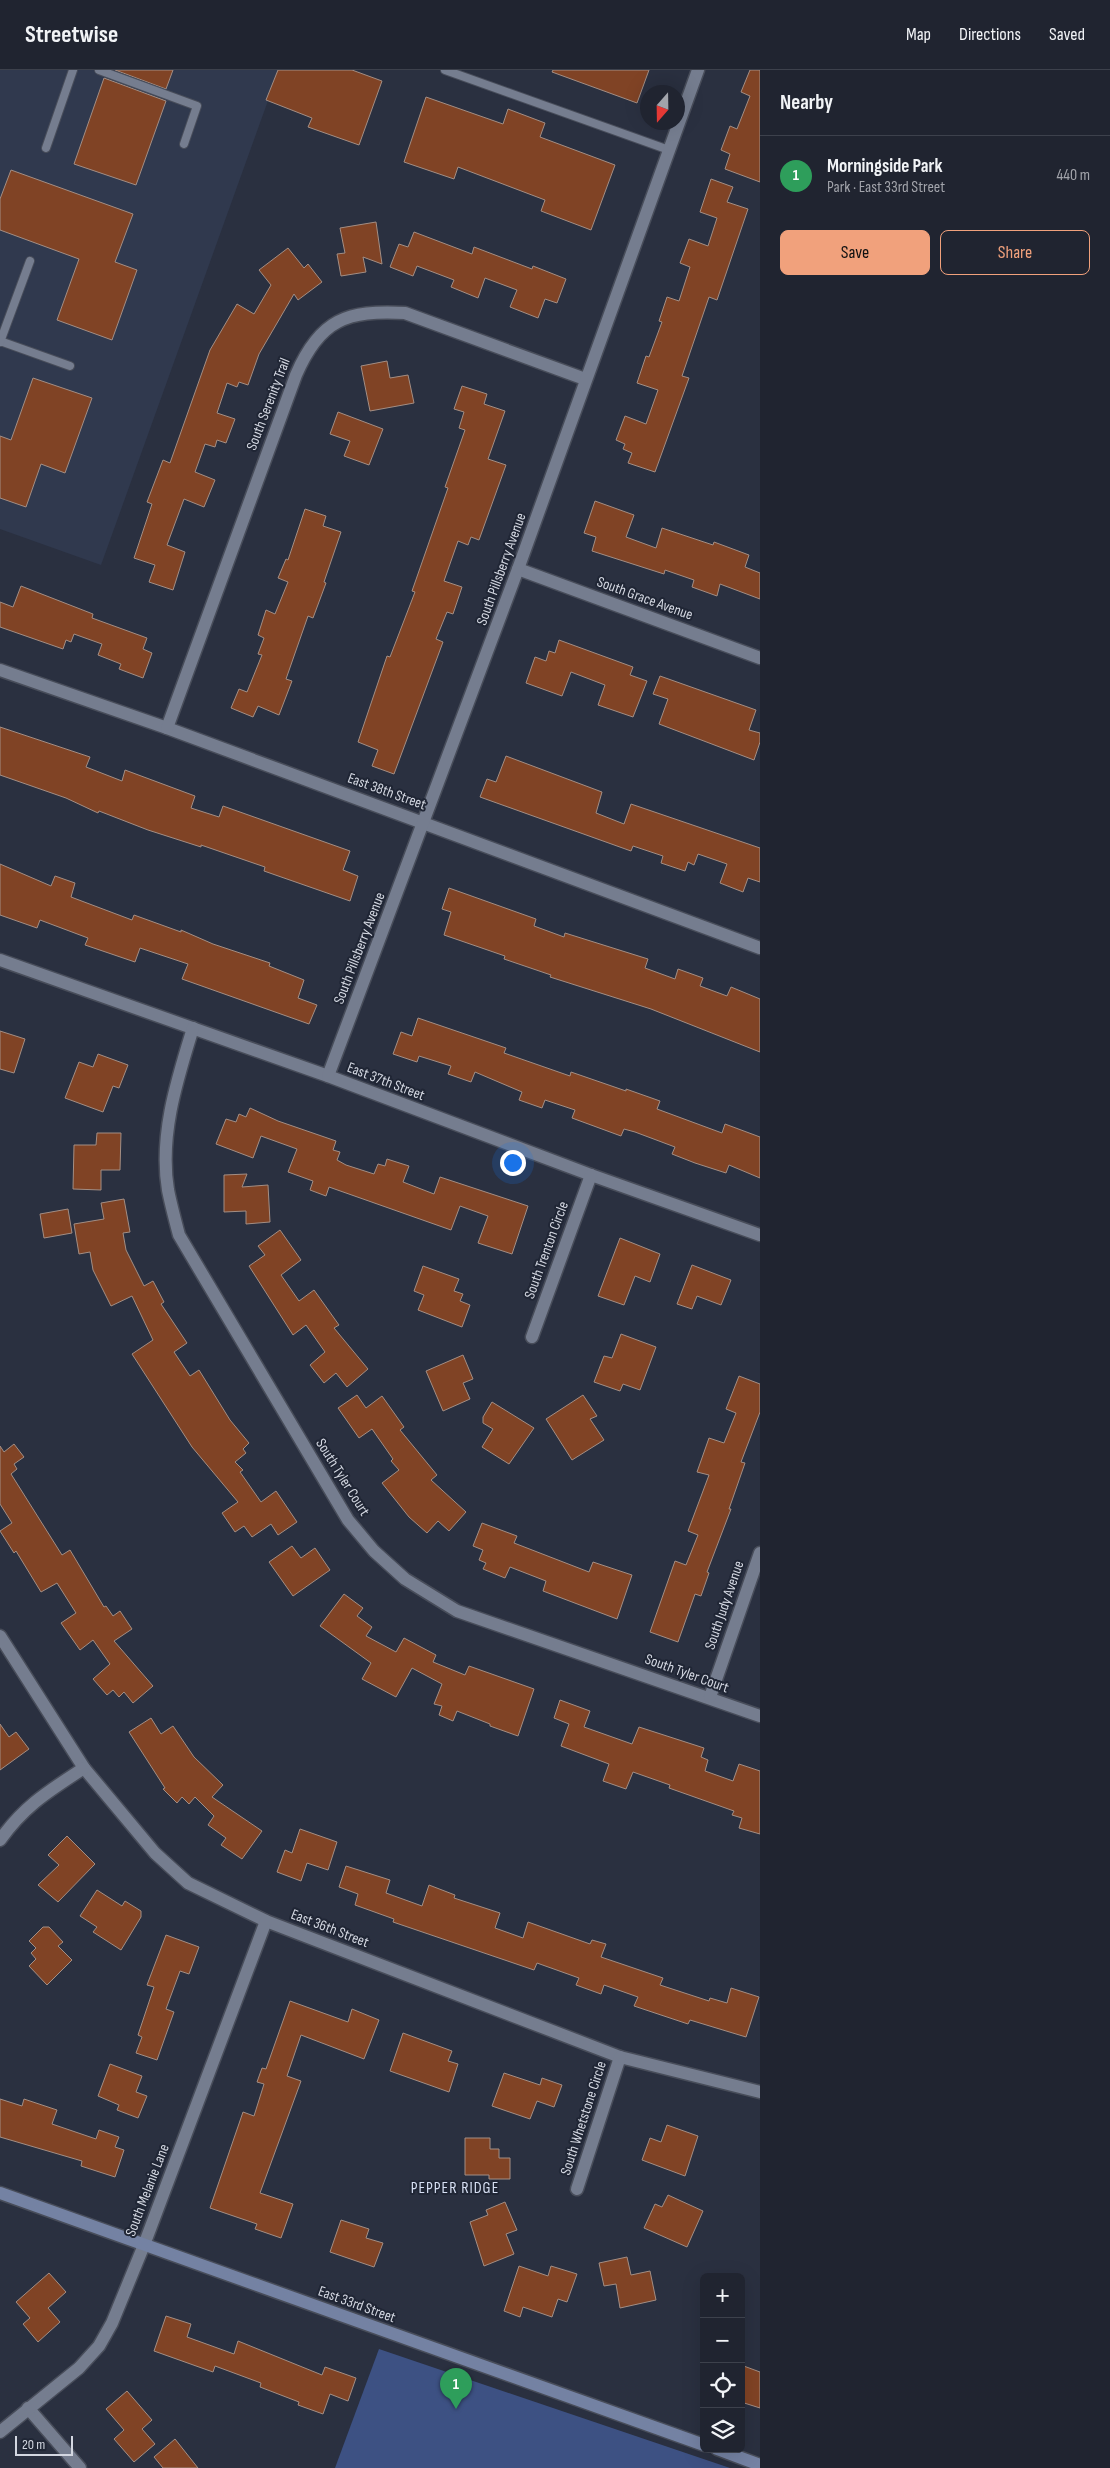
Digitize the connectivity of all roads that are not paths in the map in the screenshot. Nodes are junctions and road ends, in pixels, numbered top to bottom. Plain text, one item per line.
1 (73, 70) edge
2 (100, 70) edge
3 (445, 70) edge
4 (698, 70) edge
5 (184, 144) dead end
6 (46, 148) dead end
7 (669, 150) junction
8 (30, 260) dead end
9 (0, 341) edge
10 (70, 366) dead end
11 (585, 379) junction
12 (518, 569) junction
13 (760, 658) edge
14 (0, 670) edge
15 (167, 728) junction
16 (424, 822) junction
17 (760, 948) edge
18 (0, 960) edge
19 (193, 1028) junction
20 (328, 1076) junction
21 (591, 1175) junction
22 (760, 1235) edge
23 (532, 1337) dead end
24 (760, 1552) edge
25 (0, 1636) edge
26 (710, 1697) junction
27 (760, 1716) edge
28 (84, 1768) junction
29 (0, 1840) edge
30 (266, 1921) junction
31 (620, 2057) junction
32 (760, 2092) edge
33 (577, 2189) dead end
34 (0, 2193) edge
35 (144, 2245) junction
36 (28, 2408) junction
37 (0, 2432) edge
38 (700, 2444) edge
39 (728, 2453) edge
40 (760, 2465) edge
41 (80, 2468) edge

1 - 6 lane
2 - 5 lane
3 - 7 lane
4 - 7 street, South Pillsberry Avenue
7 - 11 street, South Pillsberry Avenue
8 - 9 lane
9 - 10 lane
11 - 12 street, South Pillsberry Avenue
11 - 15 street, South Serenity Trail
12 - 13 street, South Grace Avenue
12 - 16 street, South Pillsberry Avenue
14 - 15 street, East 38th Street
15 - 16 street, East 38th Street
16 - 17 street, East 38th Street
16 - 20 street, South Pillsberry Avenue
18 - 19 street, East 37th Street
19 - 20 street, East 37th Street
19 - 26 street, South Tyler Court
20 - 21 street, East 37th Street
21 - 22 street, East 37th Street
21 - 23 street, South Trenton Circle
24 - 26 street, South Judy Avenue
25 - 28 street, East 36th Street
26 - 27 street, South Tyler Court
28 - 29 street
28 - 30 street, East 36th Street
30 - 31 street, East 36th Street
30 - 35 street, South Melanie Lane
31 - 32 street, East 36th Street
31 - 33 street, South Whetstone Circle
34 - 35 street, East 33rd Street
35 - 36 street, South Melanie Lane
35 - 38 street, East 33rd Street
36 - 37 street, South Melanie Lane
36 - 41 street
39 - 40 street

